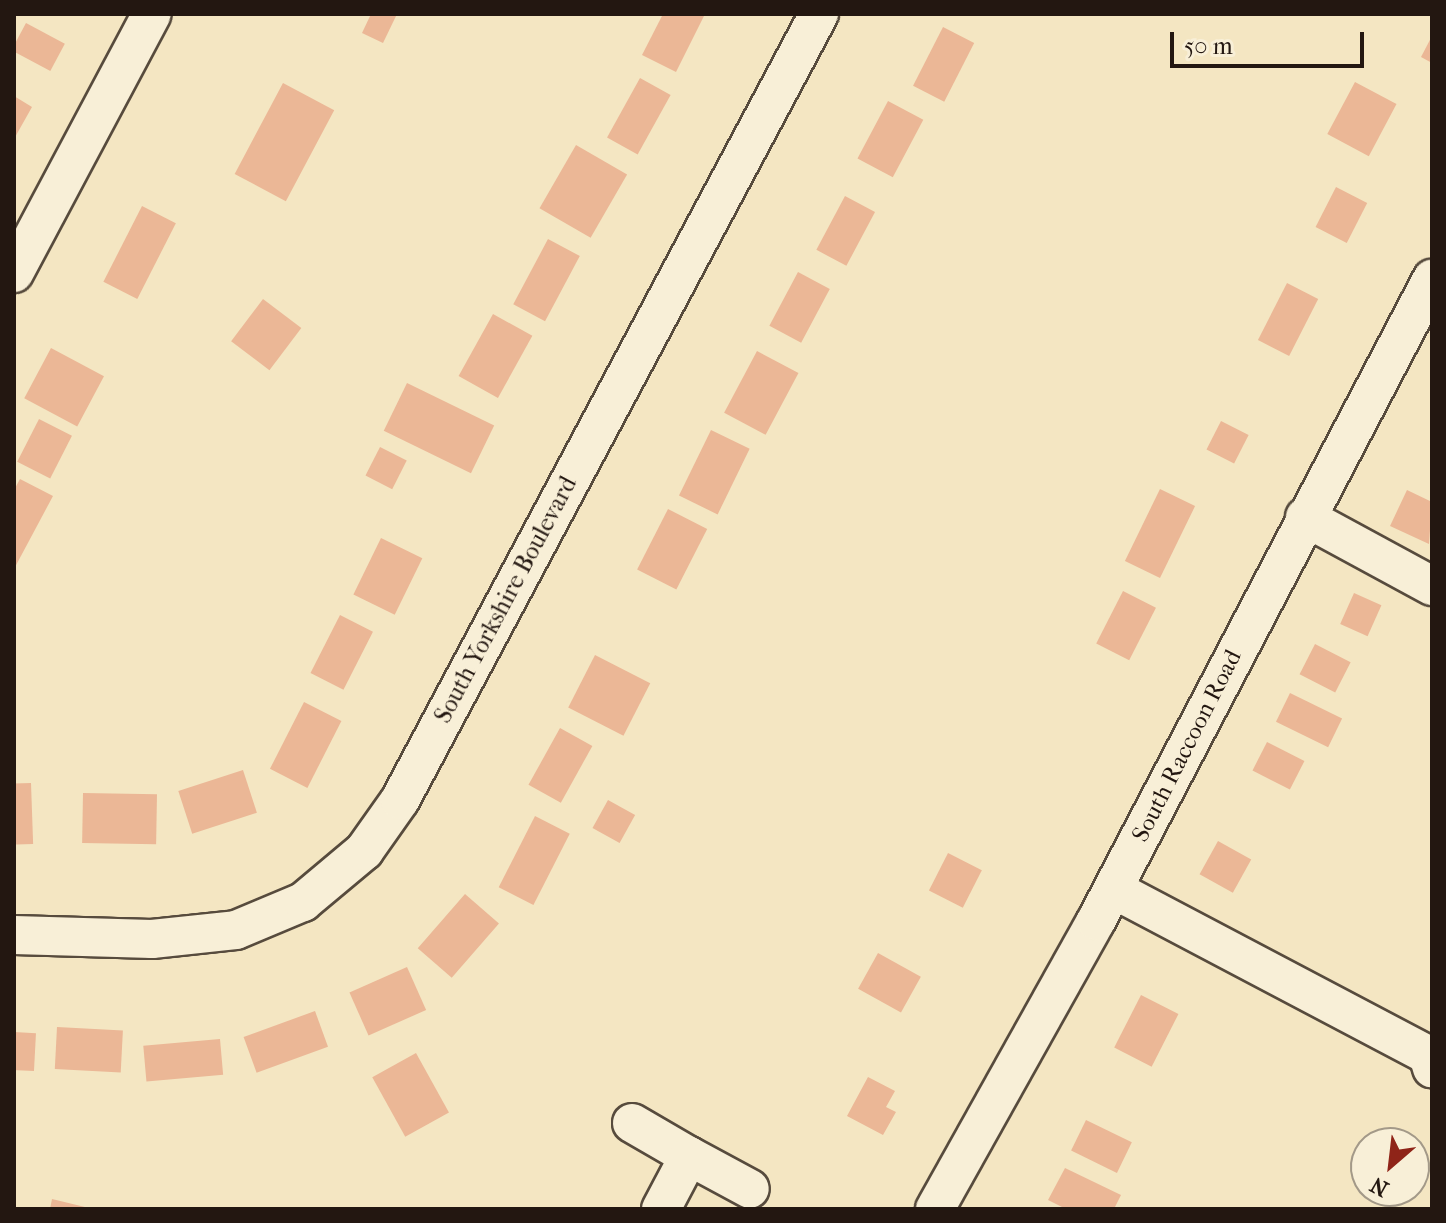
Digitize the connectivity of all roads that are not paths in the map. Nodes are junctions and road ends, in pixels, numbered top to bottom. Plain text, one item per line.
1 (152, 14) edge
2 (819, 14) edge
3 (14, 273) edge
4 (1432, 279) edge
5 (1305, 517) junction
6 (1432, 586) edge
7 (1113, 889) junction
8 (14, 935) edge
9 (1432, 1068) edge
10 (632, 1123) dead end
11 (689, 1156) junction
12 (750, 1189) dead end
13 (661, 1209) edge
14 (935, 1209) edge

1 - 3 street
2 - 8 street, South Yorkshire Boulevard
4 - 5 street, South Raccoon Road
5 - 6 street
5 - 7 street, South Raccoon Road
7 - 9 street
7 - 14 street, South Raccoon Road
10 - 11 street
11 - 12 street
11 - 13 street

